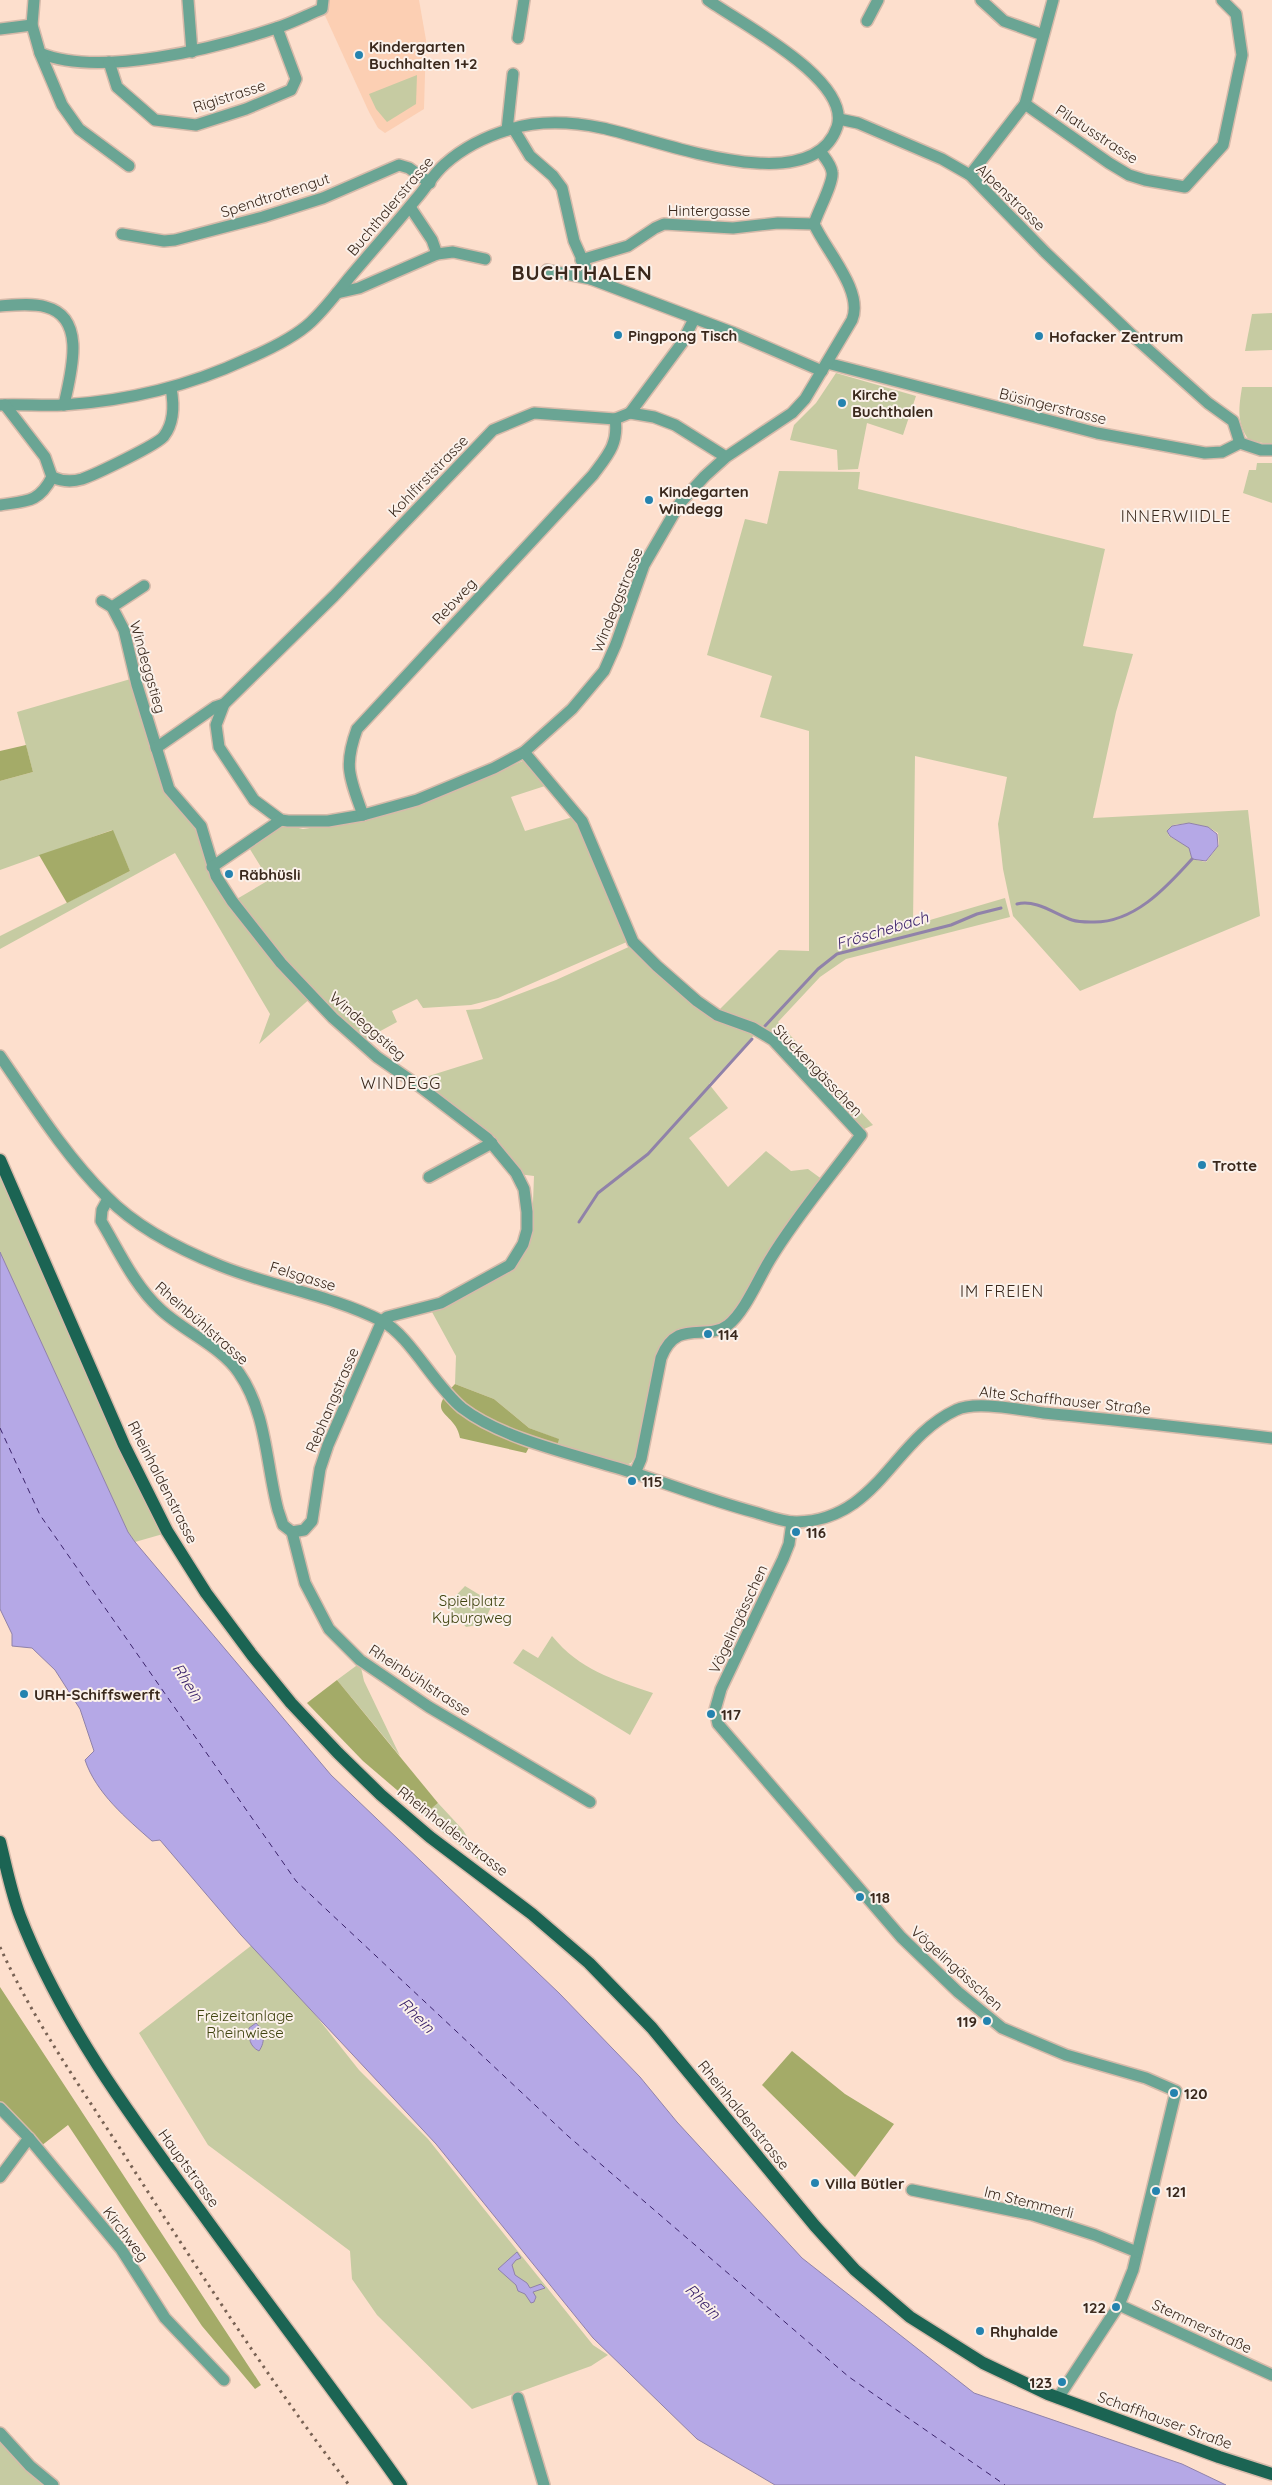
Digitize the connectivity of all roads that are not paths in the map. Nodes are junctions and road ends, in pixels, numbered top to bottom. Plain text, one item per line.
1 (34, 0) edge
2 (188, 0) edge
3 (323, 0) edge
4 (524, 0) edge
5 (708, 0) edge
6 (878, 0) edge
7 (981, 0) edge
8 (1053, 0) edge
9 (1222, 0) edge
10 (867, 21) dead end
11 (32, 25) junction
12 (278, 28) junction
13 (0, 29) edge
14 (1044, 35) junction
15 (518, 38) dead end
16 (192, 52) junction
17 (40, 53) junction
18 (109, 62) junction
19 (513, 74) dead end
20 (1025, 104) junction
21 (839, 119) junction
22 (510, 129) junction
23 (820, 151) junction
24 (129, 166) dead end
25 (970, 175) junction
26 (430, 183) junction
27 (410, 207) junction
28 (814, 224) junction
29 (122, 234) dead end
30 (437, 254) junction
31 (485, 259) dead end
32 (581, 260) junction
33 (547, 270) dead end
34 (591, 279) junction
35 (337, 293) junction
36 (0, 306) edge
37 (694, 319) junction
38 (825, 367) junction
39 (171, 388) junction
40 (3, 405) edge
41 (64, 405) junction
42 (630, 412) junction
43 (615, 419) junction
44 (1240, 442) junction
45 (1272, 450) edge
46 (726, 457) junction
47 (52, 477) junction
48 (0, 504) edge
49 (144, 586) dead end
50 (224, 704) junction
51 (156, 748) junction
52 (524, 752) junction
53 (363, 815) junction
54 (281, 820) junction
55 (212, 867) junction
56 (0, 1056) edge
57 (492, 1143) junction
58 (0, 1160) edge
59 (429, 1177) dead end
60 (108, 1199) junction
61 (382, 1321) junction
62 (1272, 1438) edge
63 (635, 1473) junction
64 (792, 1522) junction
65 (292, 1532) junction
66 (590, 1802) dead end
67 (0, 1842) edge
68 (0, 2108) edge
69 (29, 2138) junction
70 (0, 2177) edge
71 (912, 2190) dead end
72 (1137, 2252) junction
73 (1119, 2305) junction
74 (1272, 2375) edge
75 (224, 2380) dead end
76 (1053, 2396) junction
77 (518, 2398) dead end
78 (0, 2432) edge
79 (1272, 2474) edge
80 (53, 2485) edge
81 (401, 2485) edge
82 (544, 2485) edge

1 - 11 street
2 - 16 street
3 - 12 street
4 - 15 street
5 - 21 street
6 - 10 street
7 - 14 street
8 - 14 street
9 - 20 street, Pilatusstrasse
11 - 13 street
11 - 17 street
12 - 16 street
12 - 18 street, Rigistrasse
14 - 20 street
16 - 18 street
17 - 18 street
17 - 24 street
19 - 22 street
20 - 25 street
21 - 23 street
21 - 25 street, Alpenstrasse
22 - 23 street, Buchthalerstrasse
22 - 26 street, Buchthalerstrasse
22 - 32 street
23 - 28 street
25 - 44 street, Alpenstrasse
26 - 27 street, Buchthalerstrasse
26 - 29 street, Spendtrottengut
27 - 30 street
27 - 35 street, Buchthalerstrasse
28 - 32 street, Hintergasse
28 - 38 street, Windeggstrasse
30 - 31 street
30 - 35 street
32 - 34 street
33 - 34 street, Büsingerstrasse
34 - 37 street, Büsingerstrasse
35 - 39 street, Buchthalerstrasse
36 - 41 street
37 - 38 street, Büsingerstrasse
37 - 42 street
38 - 44 street, Büsingerstrasse
38 - 46 street, Windeggstrasse
39 - 41 street, Buchthalerstrasse
39 - 47 street
40 - 41 street, Buchthalerstrasse
40 - 47 street
42 - 43 street, Kohlfirststrasse
42 - 46 street
43 - 50 street, Kohlfirststrasse
43 - 53 street, Rebweg
44 - 45 street
46 - 52 street, Windeggstrasse
47 - 48 street
49 - 51 street, Windeggstieg
50 - 51 street
50 - 54 street, Kohlfirststrasse
51 - 55 street, Windeggstieg
52 - 53 street, Windeggstrasse
52 - 63 street, Stuckengässchen
53 - 54 street, Windeggstrasse
54 - 55 street
55 - 57 street, Windeggstieg
56 - 60 street, Felsgasse
57 - 59 street
57 - 61 street, Windeggstieg
58 - 76 main road, Rheinhaldenstrasse
60 - 61 street, Felsgasse
60 - 65 street, Rheinbühlstrasse
61 - 63 street, Felsgasse
61 - 65 street, Rebhangstrasse
62 - 64 street, Alte Schaffhauser Straße
63 - 64 street, Alte Schaffhauser Straße
64 - 72 street, Vögelingässchen
65 - 66 street, Rheinbühlstrasse
67 - 81 main road, Hauptstrasse
68 - 69 street, Kirchweg
69 - 70 street
69 - 75 street, Kirchweg
71 - 72 street, Im Stemmerli
72 - 73 street, Vögelingässchen
73 - 74 street, Stemmerstraße
73 - 76 street, Vögelingässchen
76 - 79 main road, Schaffhauser Straße
77 - 82 street
78 - 80 street

